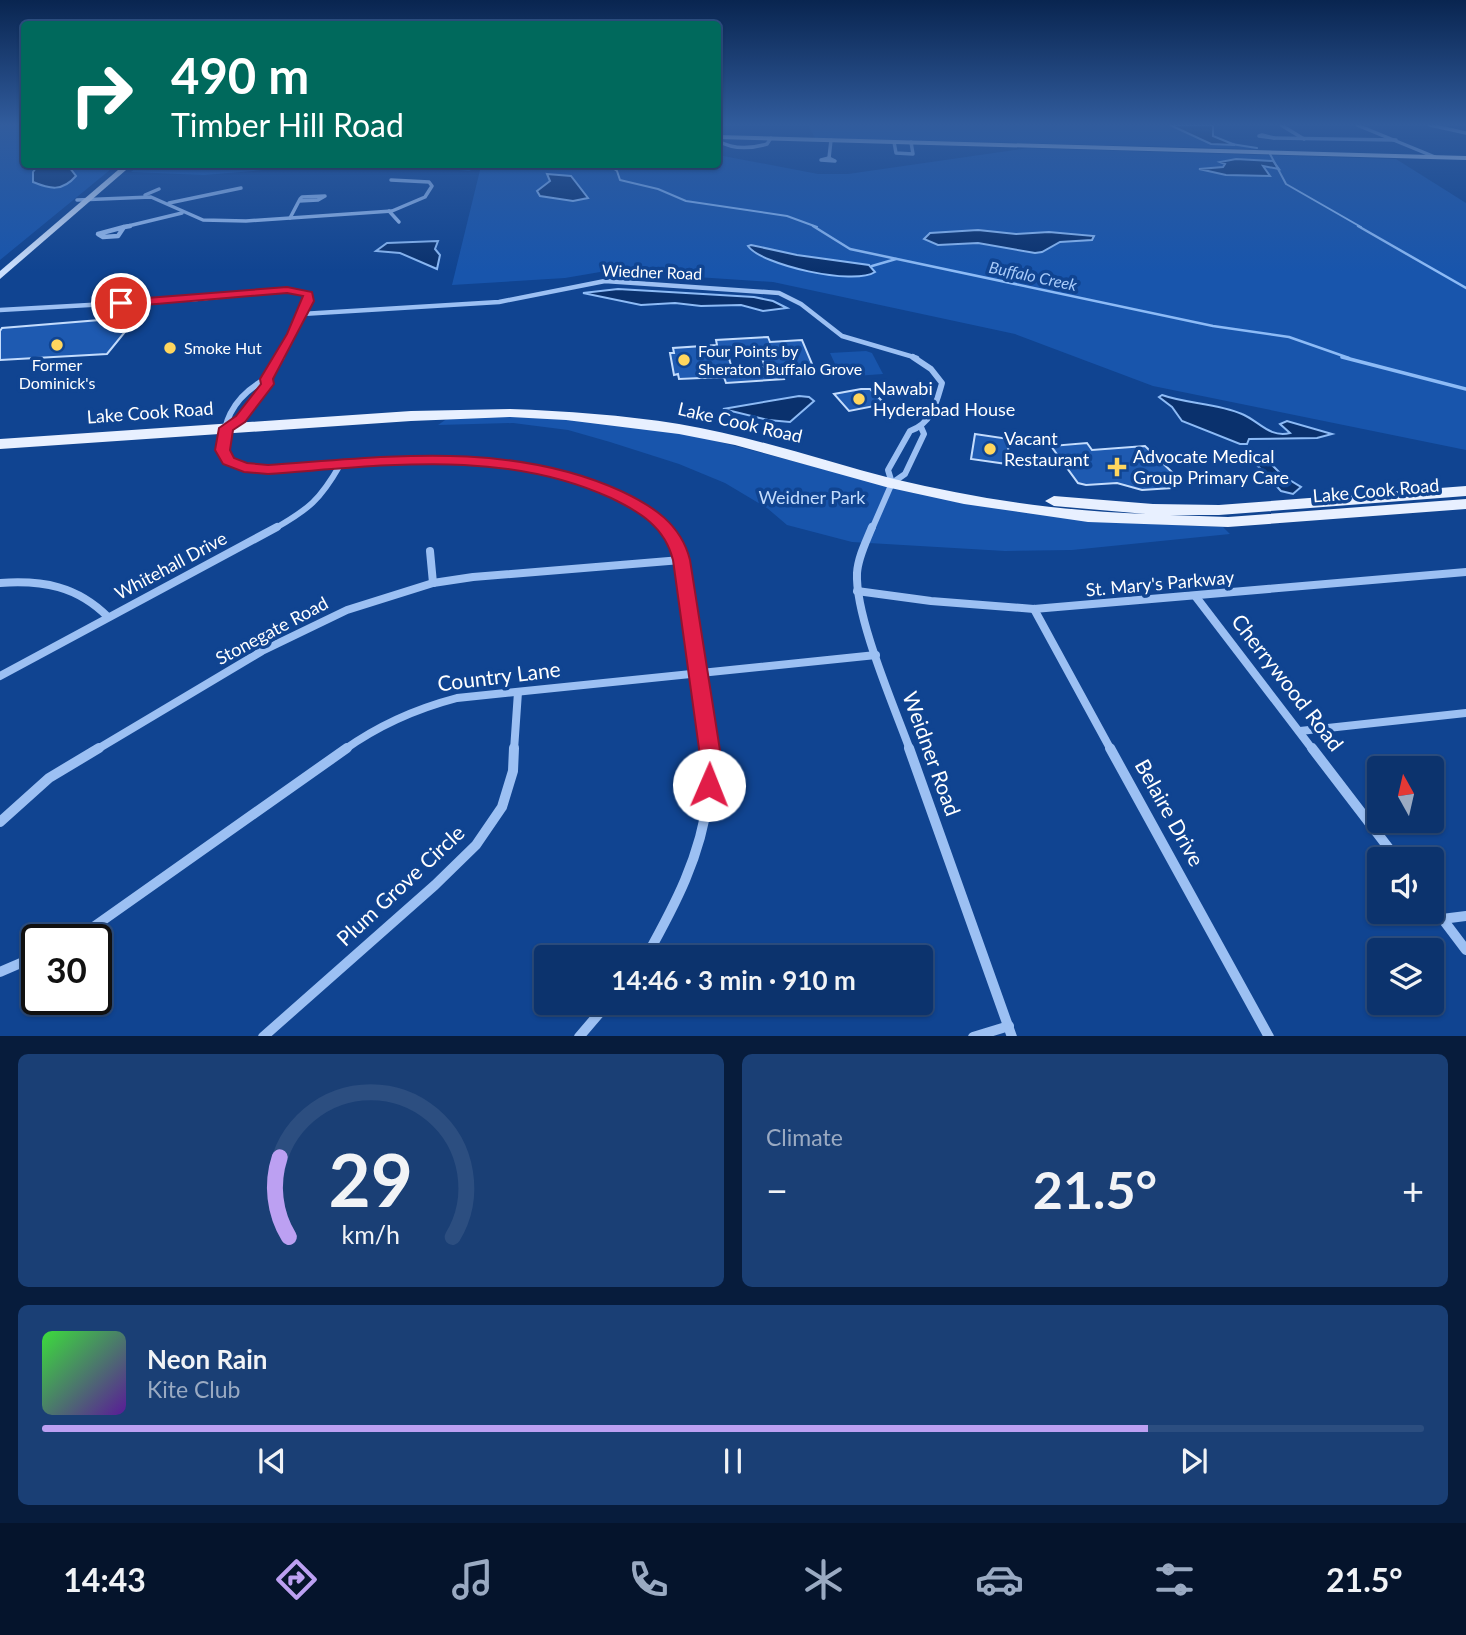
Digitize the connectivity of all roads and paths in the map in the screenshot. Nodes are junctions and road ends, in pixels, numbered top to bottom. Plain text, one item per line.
1 (109, 173) edge
2 (119, 173) edge
3 (391, 180) dead end
4 (242, 188) dead end
5 (159, 189) dead end
6 (142, 197) junction
7 (89, 199) junction
8 (77, 200) junction
9 (299, 201) junction
10 (169, 203) junction
11 (389, 211) junction
12 (182, 213) junction
13 (309, 217) junction
14 (290, 218) junction
15 (221, 222) junction
16 (400, 222) dead end
17 (307, 224) dead end
18 (124, 227) junction
19 (213, 228) dead end
20 (0, 264) edge
21 (0, 276) edge
22 (0, 310) edge
23 (302, 314) junction
24 (937, 374) joint
25 (267, 379) junction
26 (231, 422) junction
27 (921, 427) junction
28 (0, 435) edge
29 (0, 444) edge
30 (340, 465) junction
31 (895, 476) junction
32 (1466, 491) edge
33 (1466, 504) edge
34 (430, 551) dead end
35 (681, 560) junction
36 (1466, 572) edge
37 (0, 583) edge
38 (433, 583) junction
39 (857, 591) junction
40 (1196, 597) junction
41 (1034, 609) junction
42 (108, 617) junction
43 (876, 655) junction
44 (699, 675) junction
45 (0, 676) edge
46 (518, 692) junction
47 (1466, 713) edge
48 (1300, 730) junction
49 (0, 822) edge
50 (1388, 847) edge
51 (1466, 916) edge
52 (1444, 919) edge
53 (1444, 922) edge
54 (98, 924) edge
55 (653, 945) edge
56 (1466, 950) edge
57 (21, 963) edge
58 (0, 972) edge
59 (598, 1015) edge
60 (1011, 1031) edge
61 (264, 1036) edge
62 (580, 1036) edge
63 (979, 1036) edge
64 (1268, 1036) edge

1 - 8 street
2 - 7 street
3 - 11 street
4 - 10 street
5 - 6 street
6 - 7 street
6 - 10 street
7 - 8 street
7 - 21 street
8 - 20 street
9 - 9 street
9 - 14 street
10 - 12 street
11 - 13 street
11 - 16 street
12 - 15 street
12 - 18 street
13 - 14 street
13 - 17 street
14 - 15 street
15 - 19 street
18 - 18 street
22 - 23 street
23 - 24 street, Wiedner Road
23 - 25 street
24 - 27 street, Weidner Road
25 - 26 street
25 - 26 street
26 - 28 main road, Lake Cook Road
26 - 29 main road, Lake Cook Road
26 - 30 street
26 - 31 main road, Lake Cook Road
27 - 31 street, Weidner Road
27 - 31 street, Weidner Road
30 - 35 street
30 - 42 street, Whitehall Drive
31 - 32 main road, Lake Cook Road
31 - 33 main road, Lake Cook Road
31 - 39 street, Weidner Road
34 - 38 street
35 - 38 street, Stonegate Road
35 - 44 street
36 - 40 street, St. Mary's Parkway
37 - 42 street
38 - 49 street, Stonegate Road
39 - 41 street, St. Mary's Parkway
39 - 43 street, Weidner Road
40 - 41 street, St. Mary's Parkway
40 - 48 street, Cherrywood Road
41 - 64 street, Belaire Drive
42 - 45 street, Whitehall Drive
43 - 44 street, Country Lane
43 - 60 street, Weidner Road
44 - 46 street, Country Lane
44 - 55 street
46 - 54 street, Country Lane
46 - 61 street, Plum Grove Circle
47 - 48 street
48 - 50 street, Cherrywood Road
51 - 52 street
53 - 56 street
57 - 58 street
59 - 62 street
60 - 63 street

